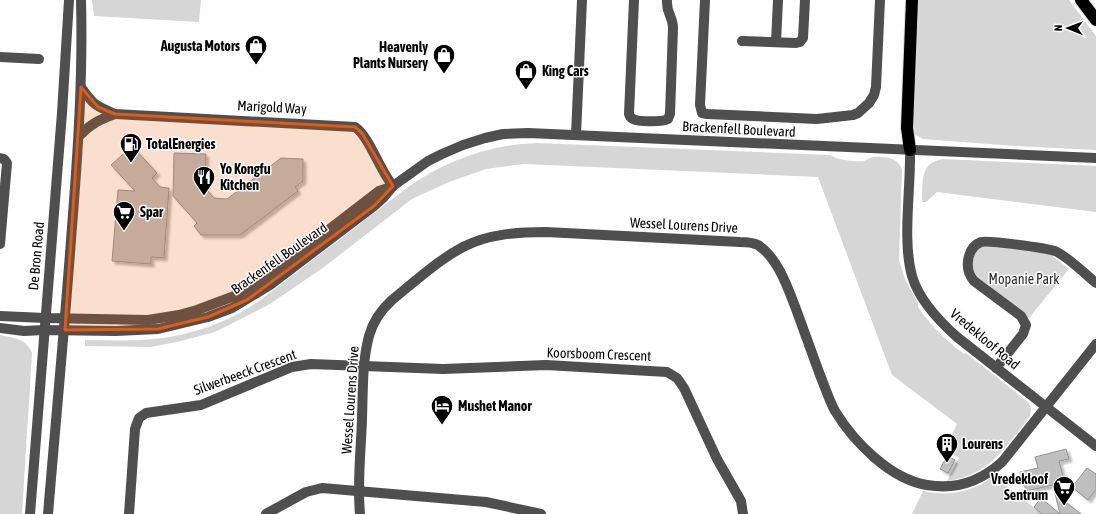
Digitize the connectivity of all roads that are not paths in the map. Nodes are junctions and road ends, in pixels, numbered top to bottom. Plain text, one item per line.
1 (69, 0) edge
2 (81, 0) edge
3 (582, 0) edge
4 (634, 0) edge
5 (667, 0) edge
6 (705, 0) edge
7 (778, 0) edge
8 (805, 0) edge
9 (880, 0) edge
10 (912, 0) edge
11 (1081, 0) edge
12 (1096, 20) edge
13 (742, 41) dead end
14 (776, 42) junction
15 (0, 57) edge
16 (39, 59) dead end
17 (81, 87) junction
18 (115, 114) junction
19 (576, 135) junction
20 (79, 136) junction
21 (910, 150) junction
22 (0, 158) edge
23 (1096, 158) edge
24 (393, 186) junction
25 (0, 244) edge
26 (1096, 283) edge
27 (0, 316) edge
28 (45, 318) junction
29 (66, 319) junction
30 (0, 328) edge
31 (44, 330) junction
32 (65, 330) junction
33 (1096, 344) edge
34 (364, 366) junction
35 (996, 368) junction
36 (1046, 406) junction
37 (1096, 446) edge
38 (359, 491) junction
39 (30, 514) edge
40 (48, 514) edge
41 (129, 514) edge
42 (266, 514) edge
43 (360, 514) edge
44 (541, 514) edge
45 (743, 514) edge

1 - 28 street, De Bron Road
2 - 17 street
3 - 19 street
4 - 5 street
6 - 9 street
7 - 14 street
8 - 14 street
10 - 21 highway
11 - 12 highway
13 - 14 street
15 - 16 street
17 - 18 street, Marigold Way
17 - 20 street
18 - 20 street, Marigold Way
18 - 24 street, Marigold Way
19 - 21 street, Brackenfell Boulevard
19 - 24 street, Brackenfell Boulevard
20 - 29 street
21 - 23 street, Brackenfell Boulevard
21 - 35 street, Vredekloof Road
22 - 25 street
24 - 29 street, Brackenfell Boulevard
24 - 32 street, Brackenfell Boulevard
26 - 35 street
27 - 28 street, Brackenfell Boulevard
28 - 29 street, Brackenfell Boulevard
28 - 31 street, De Bron Road
29 - 32 street
30 - 31 street, Brackenfell Boulevard
31 - 32 street, Brackenfell Boulevard
31 - 39 street, De Bron Road
32 - 40 street
33 - 36 street, Wessel Lourens Drive
34 - 36 street, Wessel Lourens Drive
34 - 38 street, Wessel Lourens Drive
34 - 41 street, Silwerbeeck Crescent
34 - 45 street, Koorsboom Crescent
35 - 36 street, Vredekloof Road
36 - 37 street, Vredekloof Road
38 - 42 street
38 - 43 street, Wessel Lourens Drive
38 - 44 street

